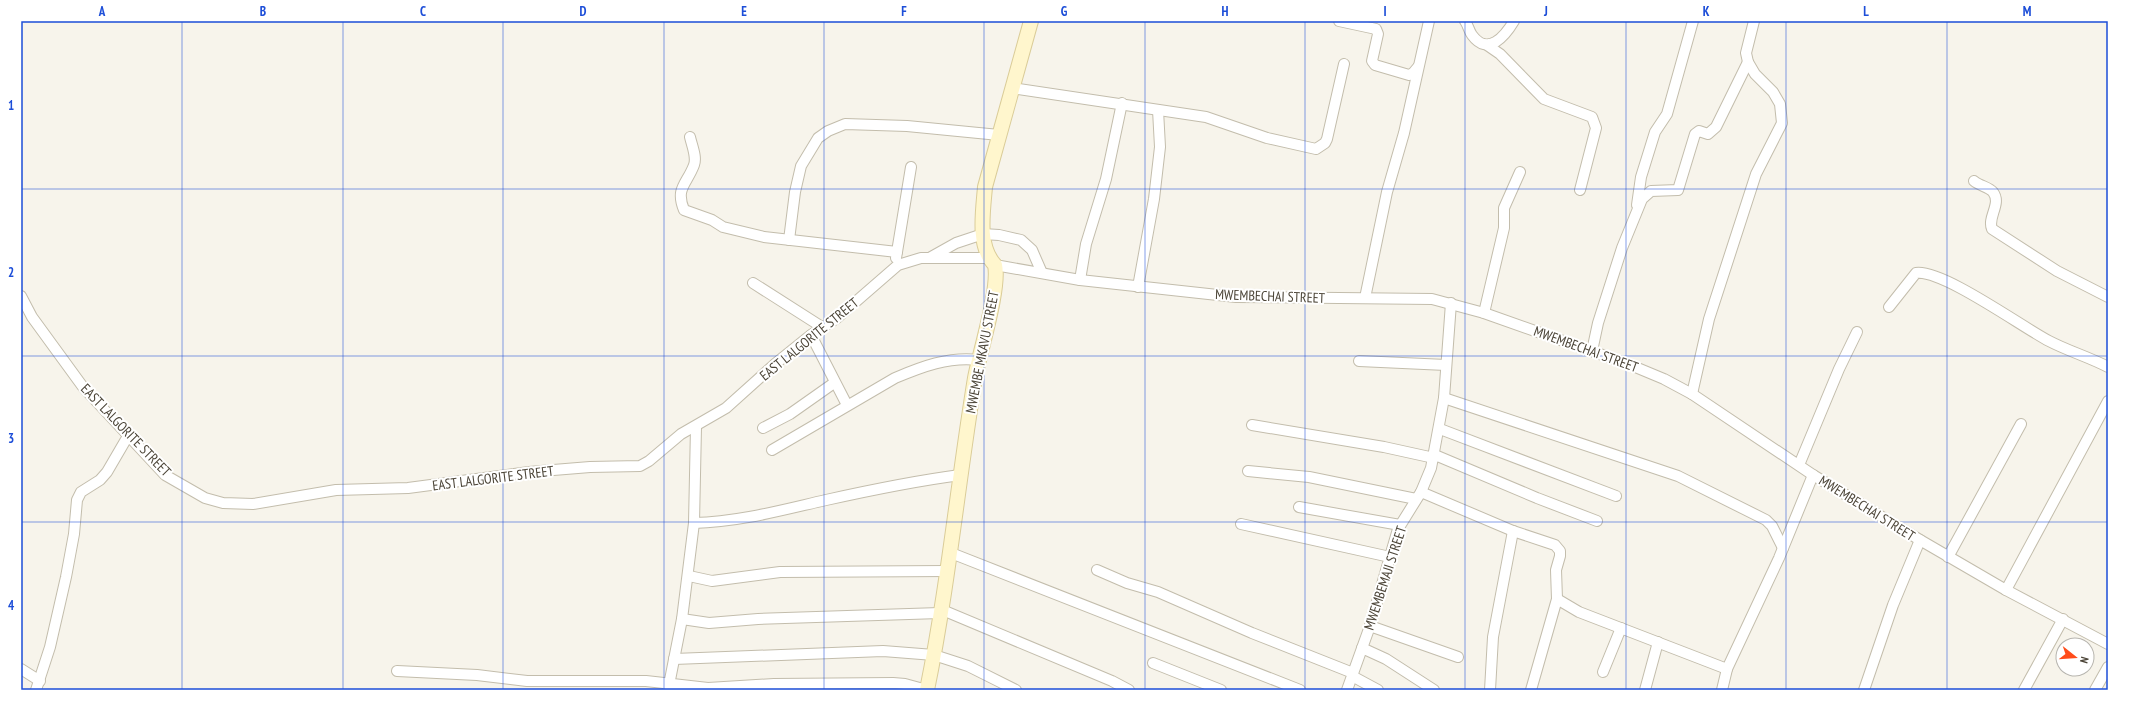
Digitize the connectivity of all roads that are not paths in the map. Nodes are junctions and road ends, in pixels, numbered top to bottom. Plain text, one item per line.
1 (1030, 21) edge
2 (1339, 21) edge
3 (1429, 21) edge
4 (1465, 21) edge
5 (1514, 21) edge
6 (1693, 21) edge
7 (1754, 21) edge
8 (1487, 45) junction
9 (1748, 62) junction
10 (1344, 64) dead end
11 (1418, 67) junction
12 (1012, 88) junction
13 (1122, 103) junction
14 (1158, 110) junction
15 (999, 135) junction
16 (690, 137) dead end
17 (911, 167) dead end
18 (1520, 172) dead end
19 (1974, 181) dead end
20 (1580, 190) dead end
21 (1638, 209) junction
22 (984, 234) junction
23 (789, 240) junction
24 (897, 252) junction
25 (928, 258) junction
26 (992, 262) junction
27 (894, 268) junction
28 (1042, 273) junction
29 (1080, 280) junction
30 (753, 283) dead end
31 (1138, 287) junction
32 (21, 296) edge
33 (2108, 297) edge
34 (1365, 298) junction
35 (1451, 304) junction
36 (1889, 307) dead end
37 (1484, 313) junction
38 (822, 328) junction
39 (1857, 332) dead end
40 (811, 335) junction
41 (1592, 351) junction
42 (979, 360) junction
43 (1359, 361) dead end
44 (1446, 365) junction
45 (2108, 367) edge
46 (834, 383) junction
47 (1692, 394) junction
48 (1444, 398) junction
49 (2108, 401) edge
50 (847, 405) junction
51 (2021, 424) dead end
52 (1252, 425) dead end
53 (696, 427) junction
54 (763, 428) dead end
55 (1440, 429) junction
56 (128, 436) junction
57 (772, 450) dead end
58 (1434, 456) junction
59 (1799, 465) junction
60 (1248, 471) dead end
61 (1813, 474) junction
62 (960, 475) junction
63 (1419, 495) junction
64 (1616, 496) dead end
65 (1299, 507) dead end
66 (1597, 521) dead end
67 (694, 523) junction
68 (1241, 524) dead end
69 (1400, 525) junction
70 (1513, 531) junction
71 (1920, 540) junction
72 (1783, 548) junction
73 (951, 553) junction
74 (1390, 557) junction
75 (1948, 557) junction
76 (1097, 570) dead end
77 (948, 572) junction
78 (689, 576) junction
79 (2006, 590) junction
80 (1557, 599) junction
81 (940, 611) junction
82 (682, 619) junction
83 (2063, 619) junction
84 (1370, 626) junction
85 (1621, 628) junction
86 (1658, 642) junction
87 (2108, 644) edge
88 (1362, 648) junction
89 (934, 655) junction
90 (1458, 657) dead end
91 (674, 659) junction
92 (1153, 663) dead end
93 (2108, 667) edge
94 (21, 669) edge
95 (1727, 669) junction
96 (397, 671) dead end
97 (1603, 672) dead end
98 (1353, 674) junction
99 (38, 685) edge
100 (526, 685) edge
101 (669, 688) edge
102 (927, 690) edge
103 (1016, 690) edge
104 (1128, 690) edge
105 (1221, 690) edge
106 (1300, 690) edge
107 (1347, 690) edge
108 (1378, 690) edge
109 (1434, 690) edge
110 (1490, 690) edge
111 (1531, 690) edge
112 (1645, 690) edge
113 (1722, 690) edge
114 (1864, 690) edge
115 (2024, 690) edge
116 (2095, 690) edge

1 - 12 street, MWEMBE MKAVU STREET
2 - 11 street
3 - 11 street
4 - 8 street
5 - 8 street
6 - 21 street
7 - 9 street
8 - 20 street
9 - 21 street
9 - 47 street
10 - 14 street
11 - 34 street
12 - 13 street
12 - 15 street, MWEMBE MKAVU STREET
13 - 14 street
13 - 29 street
14 - 31 street
15 - 22 street, MWEMBE MKAVU STREET
15 - 23 street
16 - 23 street
17 - 24 street
18 - 37 street
19 - 33 street
21 - 41 street
22 - 25 street
22 - 26 street, MWEMBE MKAVU STREET
22 - 28 street
23 - 24 street
24 - 27 street
25 - 26 street, EAST LALGORITE STREET
25 - 27 street, EAST LALGORITE STREET
26 - 28 street, MWEMBECHAI STREET
26 - 42 street, MWEMBE MKAVU STREET
27 - 38 street, EAST LALGORITE STREET
28 - 29 street, MWEMBECHAI STREET
29 - 31 street, MWEMBECHAI STREET
30 - 38 street
31 - 34 street, MWEMBECHAI STREET
32 - 56 street, EAST LALGORITE STREET
34 - 35 street, MWEMBECHAI STREET
35 - 37 street, MWEMBECHAI STREET
35 - 44 street, MWEMBEMAJI STREET
36 - 45 street
37 - 41 street, MWEMBECHAI STREET
38 - 40 street, EAST LALGORITE STREET
39 - 59 street
40 - 46 street
40 - 53 street, EAST LALGORITE STREET
41 - 47 street, MWEMBECHAI STREET
42 - 50 street
42 - 62 street, MWEMBE MKAVU STREET
43 - 44 street
44 - 48 street, MWEMBEMAJI STREET
46 - 50 street
46 - 54 street
47 - 59 street, MWEMBECHAI STREET
48 - 55 street, MWEMBEMAJI STREET
48 - 72 street
49 - 79 street
50 - 57 street
51 - 75 street
52 - 58 street
53 - 56 street, EAST LALGORITE STREET
53 - 67 street
55 - 58 street, MWEMBEMAJI STREET
55 - 64 street
56 - 99 street
58 - 63 street, MWEMBEMAJI STREET
58 - 66 street
59 - 61 street, MWEMBECHAI STREET
60 - 63 street
61 - 71 street, MWEMBECHAI STREET
61 - 72 street
62 - 67 street
62 - 73 street, MWEMBE MKAVU STREET
63 - 69 street, MWEMBEMAJI STREET
63 - 70 street
65 - 69 street
67 - 78 street
68 - 74 street
69 - 74 street, MWEMBEMAJI STREET
70 - 80 street
70 - 110 street
71 - 75 street, MWEMBECHAI STREET
71 - 114 street
72 - 95 street
73 - 77 street, MWEMBE MKAVU STREET
73 - 106 street
74 - 84 street, MWEMBEMAJI STREET
75 - 79 street, MWEMBECHAI STREET
76 - 98 street
77 - 78 street
77 - 81 street, MWEMBE MKAVU STREET
78 - 82 street
79 - 83 street, MWEMBECHAI STREET
80 - 85 street
80 - 111 street
81 - 82 street
81 - 89 street, MWEMBE MKAVU STREET
81 - 104 street
82 - 91 street
83 - 87 street, MWEMBECHAI STREET
83 - 115 street
84 - 88 street, MWEMBEMAJI STREET
84 - 90 street
85 - 86 street
85 - 97 street
86 - 95 street
86 - 112 street
88 - 98 street, MWEMBEMAJI STREET
88 - 109 street
89 - 91 street
89 - 102 street, MWEMBE MKAVU STREET
89 - 103 street
91 - 101 street
92 - 105 street
93 - 116 street
94 - 99 street
95 - 113 street
96 - 100 street
98 - 107 street, MWEMBEMAJI STREET
98 - 108 street
100 - 101 street
101 - 102 street

